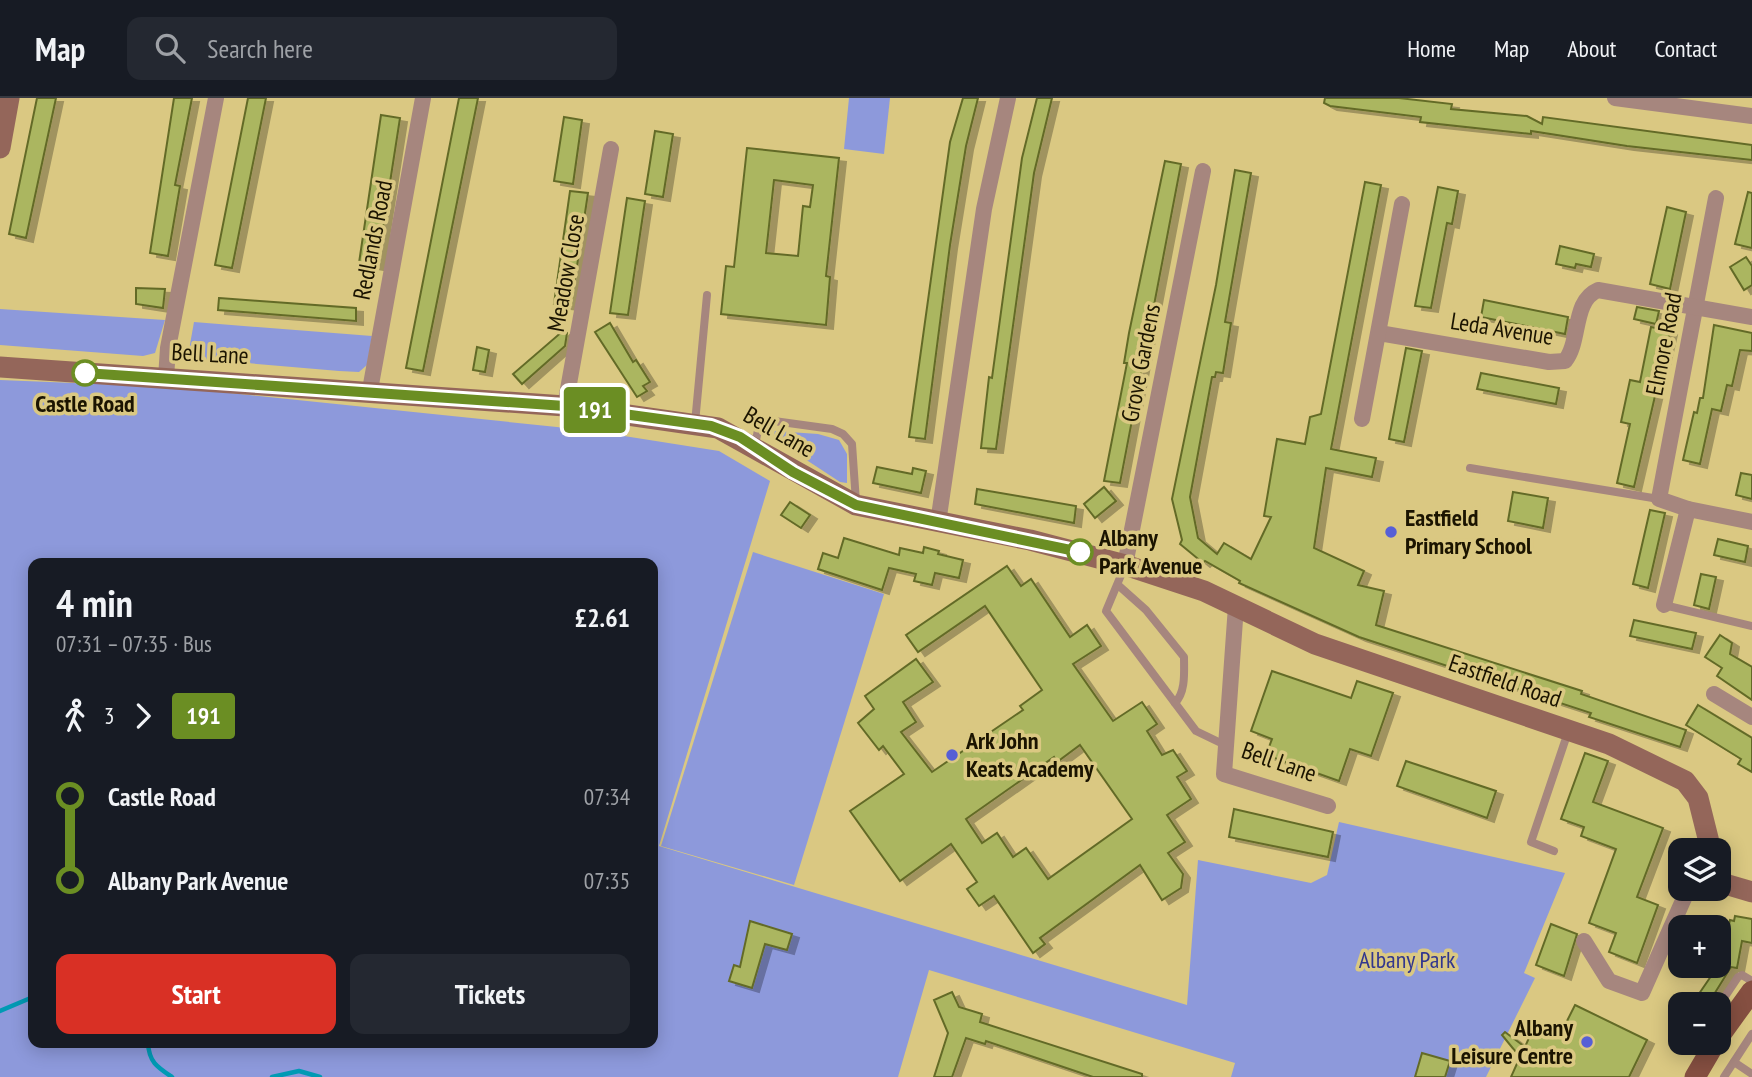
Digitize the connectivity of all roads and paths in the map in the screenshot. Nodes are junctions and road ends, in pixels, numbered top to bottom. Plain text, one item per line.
1 (9, 98) edge
2 (216, 98) edge
3 (423, 98) edge
4 (1008, 98) edge
5 (1615, 98) edge
6 (1752, 116) edge
7 (0, 148) edge
8 (611, 149) dead end
9 (1203, 171) dead end
10 (1716, 198) dead end
11 (1402, 204) dead end
12 (708, 295) dead end
13 (1695, 307) junction
14 (1752, 317) edge
15 (1379, 333) junction
16 (0, 367) edge
17 (166, 378) junction
18 (370, 390) junction
19 (565, 406) junction
20 (1362, 419) dead end
21 (695, 424) junction
22 (754, 446) junction
23 (1470, 468) dead end
24 (1659, 499) junction
25 (856, 505) junction
26 (1688, 509) junction
27 (1752, 522) edge
28 (937, 523) junction
29 (1121, 575) junction
30 (1664, 605) joint
31 (1236, 606) junction
32 (1752, 626) edge
33 (1714, 694) dead end
34 (1175, 703) junction
35 (1752, 717) edge
36 (1569, 731) junction
37 (1225, 745) junction
38 (1328, 806) dead end
39 (1708, 838) edge
40 (1554, 850) dead end
41 (1731, 886) edge
42 (1752, 892) edge
43 (1682, 901) edge
44 (1584, 941) dead end
45 (1752, 981) edge
46 (1752, 991) edge
47 (1728, 992) edge
48 (1731, 1019) edge
49 (1752, 1034) edge
50 (1707, 1055) edge
51 (1734, 1062) junction
52 (1752, 1074) edge
53 (1695, 1077) edge
54 (1724, 1077) edge

1 - 7 street
2 - 17 street
3 - 18 street, Redlands Road
4 - 28 street
5 - 6 street
8 - 19 street, Meadow Close
9 - 29 street, Grove Gardens
10 - 13 street, Elmore Road
11 - 15 street
12 - 21 lane
13 - 14 street
13 - 15 street, Leda Avenue
13 - 24 street, Elmore Road
15 - 20 street
16 - 17 street, Bell Lane
17 - 18 street, Bell Lane
18 - 19 street, Bell Lane
19 - 21 street, Bell Lane
21 - 22 street, Bell Lane
22 - 25 street, Bell Lane
22 - 25 lane
23 - 24 lane
24 - 26 street
25 - 28 street, Bell Lane
26 - 27 street
26 - 30 street
28 - 29 street, Bell Lane
29 - 31 street, Bell Lane
29 - 34 lane
29 - 34 lane
30 - 32 lane
31 - 36 street, Eastfield Road
31 - 37 street, Bell Lane
33 - 35 street
34 - 37 lane
36 - 39 street, Eastfield Road
36 - 40 lane
37 - 38 street, Bell Lane
41 - 42 street
43 - 44 street
45 - 47 lane
46 - 48 main road
49 - 51 lane
50 - 53 main road
51 - 52 lane
51 - 54 lane

